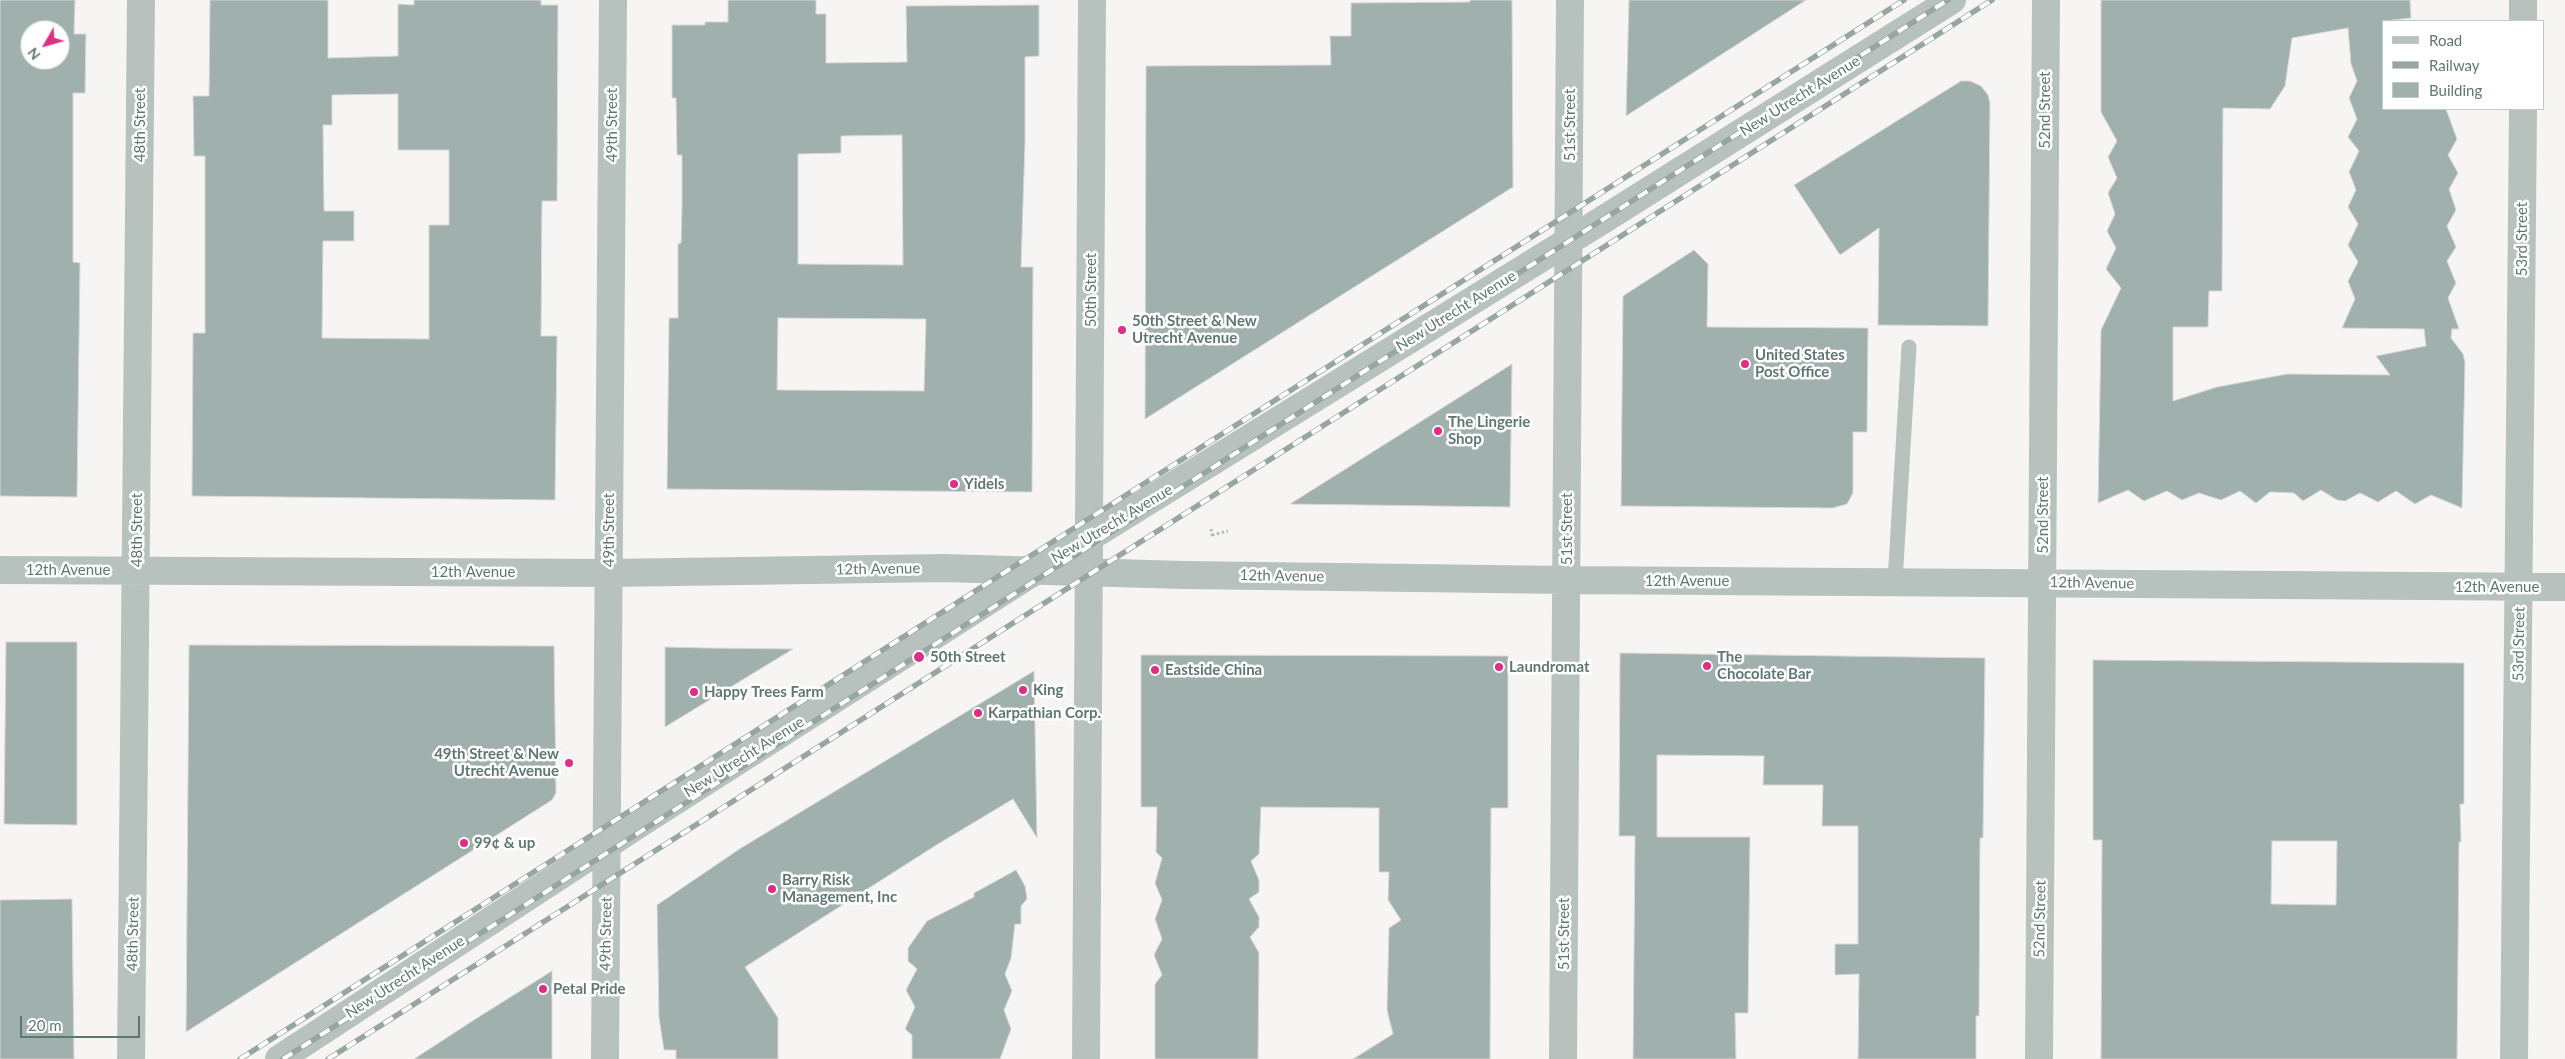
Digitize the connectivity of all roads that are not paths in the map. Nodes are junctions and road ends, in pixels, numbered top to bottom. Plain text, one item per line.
1 (141, 0) edge
2 (613, 0) edge
3 (1092, 0) edge
4 (1570, 0) edge
5 (1952, 0) edge
6 (2046, 0) edge
7 (2523, 0) edge
8 (2523, 20) edge
9 (2522, 110) edge
10 (1570, 240) junction
11 (1909, 348) dead end
12 (1088, 539) junction
13 (0, 570) edge
14 (136, 570) junction
15 (1035, 571) junction
16 (1089, 572) junction
17 (609, 573) junction
18 (1567, 580) junction
19 (1895, 582) junction
20 (2043, 583) junction
21 (2519, 587) junction
22 (2565, 587) edge
23 (607, 844) junction
24 (132, 1059) edge
25 (279, 1059) edge
26 (605, 1059) edge
27 (1086, 1059) edge
28 (1563, 1059) edge
29 (2039, 1059) edge
30 (2514, 1059) edge

1 - 14 street, 48th Street
2 - 17 street, 49th Street
3 - 12 street, 50th Street
4 - 10 street, 51st Street
5 - 10 street, New Utrecht Avenue
6 - 20 street, 52nd Street
7 - 8 street
9 - 21 street, 53rd Street
10 - 12 street, New Utrecht Avenue
10 - 18 street, 51st Street
11 - 19 lane
12 - 15 street, New Utrecht Avenue
12 - 16 street, 50th Street
13 - 14 street, 12th Avenue
14 - 17 street, 12th Avenue
14 - 24 street, 48th Street
15 - 16 street, 12th Avenue
15 - 17 street, 12th Avenue
15 - 23 street, New Utrecht Avenue
16 - 18 street, 12th Avenue
16 - 27 street, 50th Street
17 - 23 street, 49th Street
18 - 19 street, 12th Avenue
18 - 28 street, 51st Street
19 - 20 street, 12th Avenue
20 - 21 street, 12th Avenue
20 - 29 street, 52nd Street
21 - 22 street, 12th Avenue
21 - 30 street, 53rd Street
23 - 25 street, New Utrecht Avenue
23 - 26 street, 49th Street

